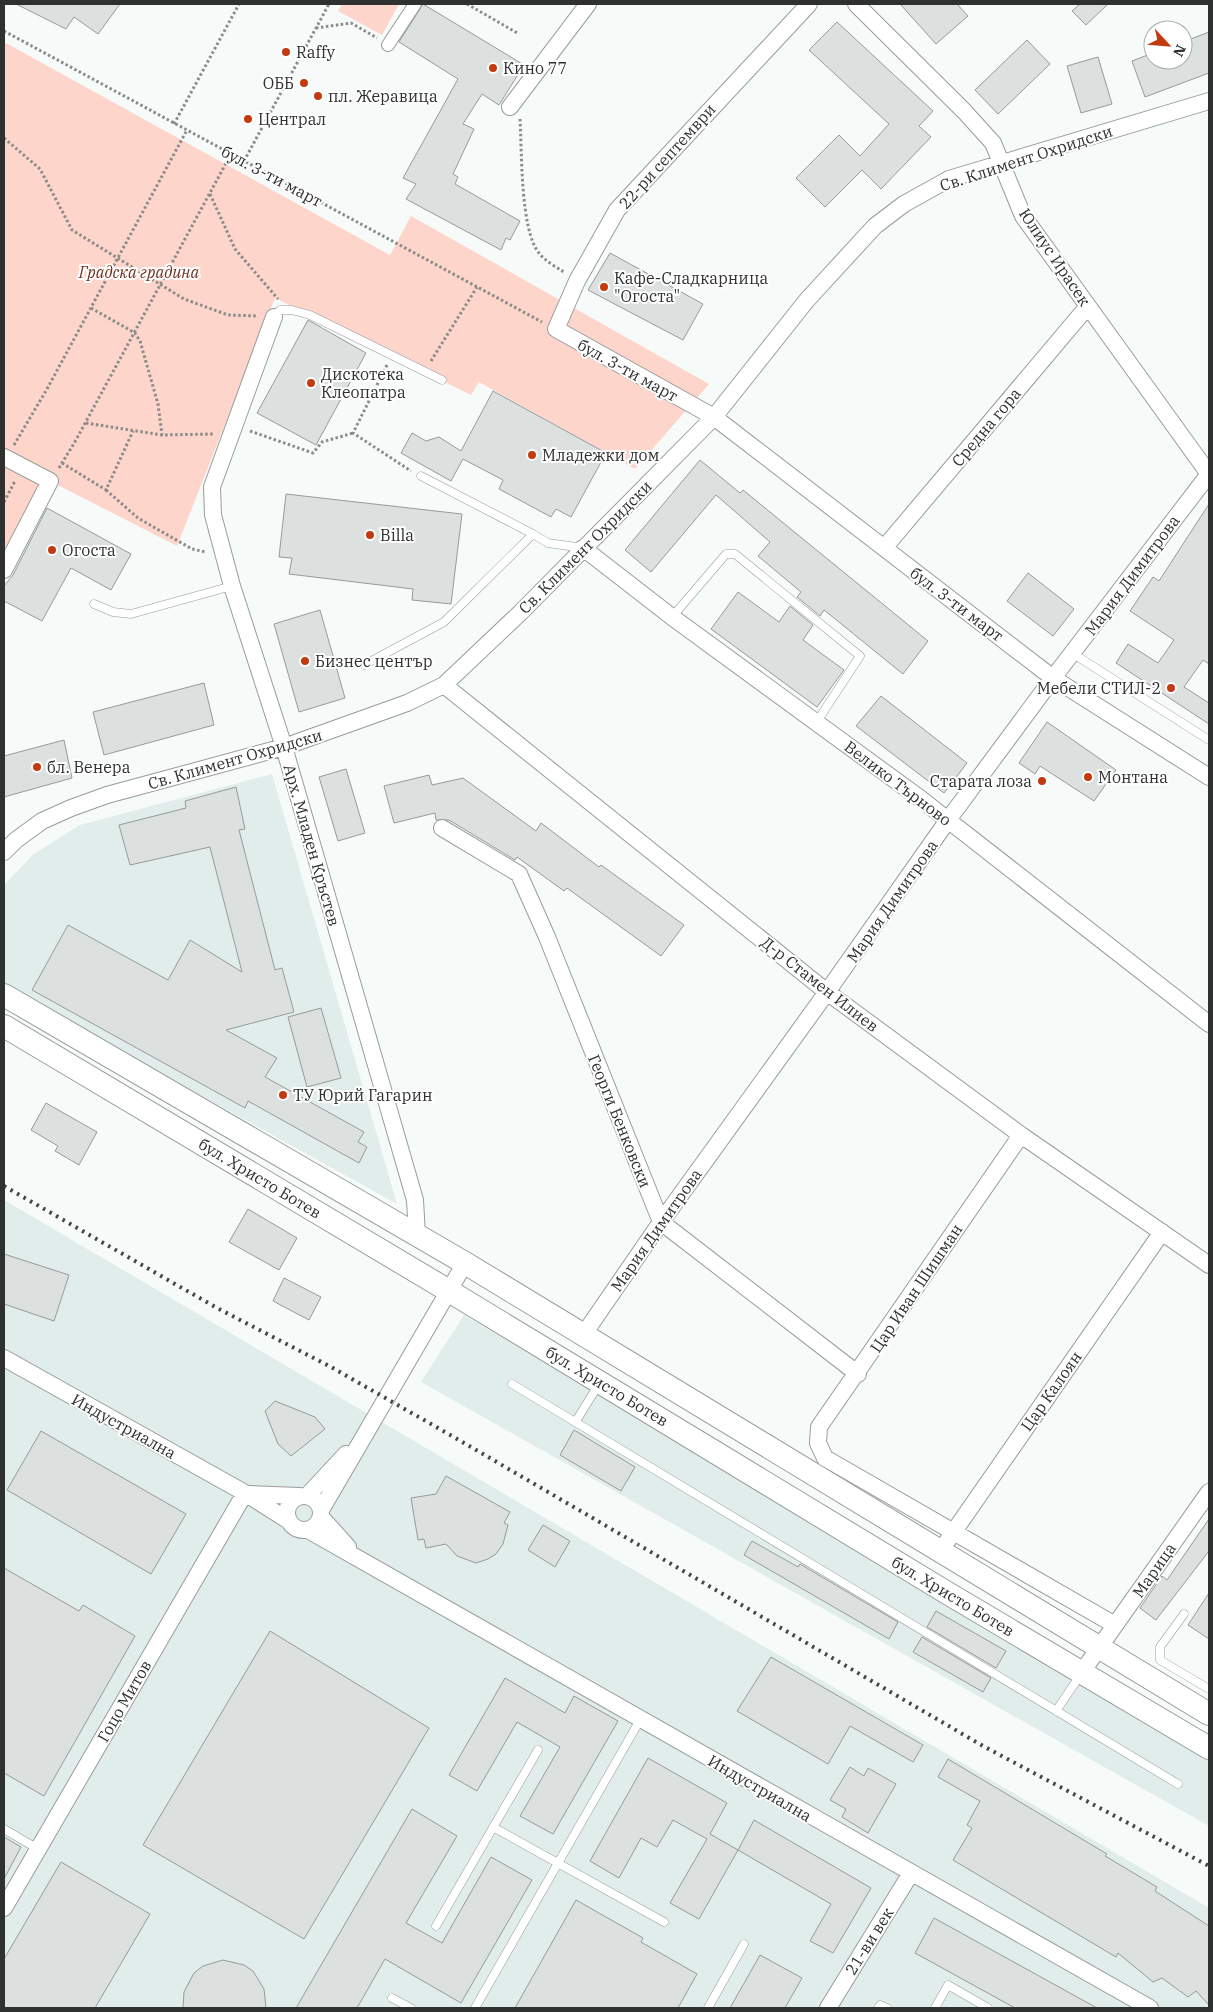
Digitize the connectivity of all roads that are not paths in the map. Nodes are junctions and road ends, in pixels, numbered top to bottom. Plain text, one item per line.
1 (415, 4) edge
2 (588, 4) edge
3 (809, 4) edge
4 (856, 4) edge
5 (388, 45) road end
6 (514, 101) road end
7 (1209, 101) edge
8 (1002, 162) junction
9 (1088, 306) junction
10 (274, 317) joint
11 (556, 329) joint
12 (442, 380) dead end
13 (714, 418) junction
14 (5, 457) edge
15 (1209, 474) edge
16 (421, 476) road end
17 (533, 534) junction
18 (583, 548) junction
19 (884, 548) junction
20 (4, 570) edge
21 (232, 586) junction
22 (94, 604) dead end
23 (672, 617) junction
24 (1072, 654) junction
25 (364, 665) dead end
26 (1053, 678) junction
27 (444, 685) junction
28 (816, 723) junction
29 (1209, 740) edge
30 (284, 747) junction
31 (1209, 777) edge
32 (948, 820) junction
33 (442, 828) dead end
34 (4, 852) edge
35 (827, 992) junction
36 (4, 995) edge
37 (1209, 1024) edge
38 (4, 1026) edge
39 (1021, 1135) junction
40 (660, 1222) junction
41 (1162, 1232) junction
42 (417, 1235) junction
43 (465, 1263) junction
44 (1209, 1265) edge
45 (449, 1291) junction
46 (584, 1334) junction
47 (4, 1358) edge
48 (858, 1374) junction
49 (600, 1382) junction
50 (512, 1384) dead end
51 (576, 1421) junction
52 (368, 1430) junction
53 (1209, 1492) edge
54 (245, 1493) junction
55 (303, 1496) junction
56 (321, 1514) junction
57 (289, 1521) junction
58 (308, 1530) junction
59 (954, 1531) junction
60 (940, 1551) junction
61 (371, 1567) junction
62 (1184, 1614) dead end
63 (1115, 1625) junction
64 (1099, 1648) junction
65 (1082, 1672) junction
66 (1209, 1689) edge
67 (1056, 1711) junction
68 (1209, 1714) edge
69 (640, 1720) junction
70 (1209, 1748) edge
71 (538, 1750) dead end
72 (1178, 1784) dead end
73 (493, 1827) junction
74 (4, 1829) edge
75 (38, 1849) junction
76 (557, 1863) junction
77 (911, 1873) junction
78 (4, 1908) edge
79 (664, 1922) dead end
80 (436, 1926) dead end
81 (744, 1944) dead end
82 (392, 1998) dead end
83 (411, 2008) edge
84 (475, 2008) edge
85 (708, 2008) edge
86 (828, 2008) edge
87 (878, 2008) edge
88 (887, 2008) edge
89 (935, 2008) edge
90 (988, 2008) edge
91 (1150, 2008) edge

1 - 5 street
2 - 6 street
3 - 11 street, 22-ри септември
4 - 8 street, Юлиус Ирасек
7 - 8 street, Св. Климент Охридски
8 - 9 street, Юлиус Ирасек
8 - 13 street, Св. Климент Охридски
9 - 15 street, Юлиус Ирасек
9 - 19 street, Средна гора
10 - 12 lane
10 - 21 street, Арх. Младен Кръстев
11 - 13 street, бул. 3-ти март
13 - 18 street, Св. Климент Охридски
13 - 19 street, бул. 3-ти март
14 - 20 street
15 - 24 street, Мария Димитрова
16 - 17 lane
17 - 18 lane
17 - 25 lane
18 - 23 street, Велико Търново
18 - 27 street, Св. Климент Охридски
19 - 26 street, бул. 3-ти март
21 - 22 lane
21 - 30 street, Арх. Младен Кръстев
23 - 28 street, Велико Търново
23 - 28 lane
24 - 26 street, Мария Димитрова
24 - 29 lane
26 - 31 street, бул. 3-ти март
26 - 32 street, Мария Димитрова
27 - 30 street, Св. Климент Охридски
27 - 35 street, Д-р Стамен Илиев
28 - 32 street, Велико Търново
30 - 34 street, Св. Климент Охридски
30 - 42 street, Арх. Младен Кръстев
32 - 35 street, Мария Димитрова
32 - 37 street, Велико Търново
33 - 40 street, Георги Бенковски
35 - 39 street, Д-р Стамен Илиев
35 - 40 street, Мария Димитрова
36 - 42 main road, бул. Христо Ботев
38 - 45 main road, бул. Христо Ботев
39 - 41 street, Д-р Стамен Илиев
39 - 48 street, Цар Иван Шишман
40 - 46 street, Мария Димитрова
40 - 48 street
41 - 44 street, Д-р Стамен Илиев
41 - 59 street, Цар Калоян
42 - 43 main road, бул. Христо Ботев
43 - 45 street
43 - 46 main road, бул. Христо Ботев
45 - 49 main road, бул. Христо Ботев
45 - 52 street
46 - 60 main road, бул. Христо Ботев
47 - 54 street, Индустриална
48 - 59 street, Цар Иван Шишман
49 - 51 lane
49 - 65 main road, бул. Христо Ботев
50 - 51 lane
51 - 67 lane
52 - 55 street
52 - 56 street
53 - 63 street, Марица
54 - 55 street, Индустриална
54 - 57 street, Индустриална
54 - 75 street, Гоцо Митов
55 - 56 street
55 - 57 street
56 - 58 street
56 - 61 street, Индустриална
57 - 58 street
58 - 61 street, Индустриална
59 - 60 street, Цар Калоян
59 - 63 street
60 - 64 main road, бул. Христо Ботев
61 - 69 street, Индустриална
62 - 66 lane
63 - 64 street, Марица
64 - 65 street, Марица
64 - 68 main road, бул. Христо Ботев
65 - 67 lane
65 - 70 main road, бул. Христо Ботев
67 - 72 lane
69 - 76 lane
69 - 77 street, Индустриална
71 - 73 lane
73 - 76 lane
73 - 80 lane
74 - 75 lane
75 - 78 street, Гоцо Митов
76 - 79 lane
76 - 84 lane
77 - 86 street, 21-ви век
77 - 91 street, Индустриална
81 - 85 lane
82 - 83 lane
87 - 88 lane
89 - 90 lane

